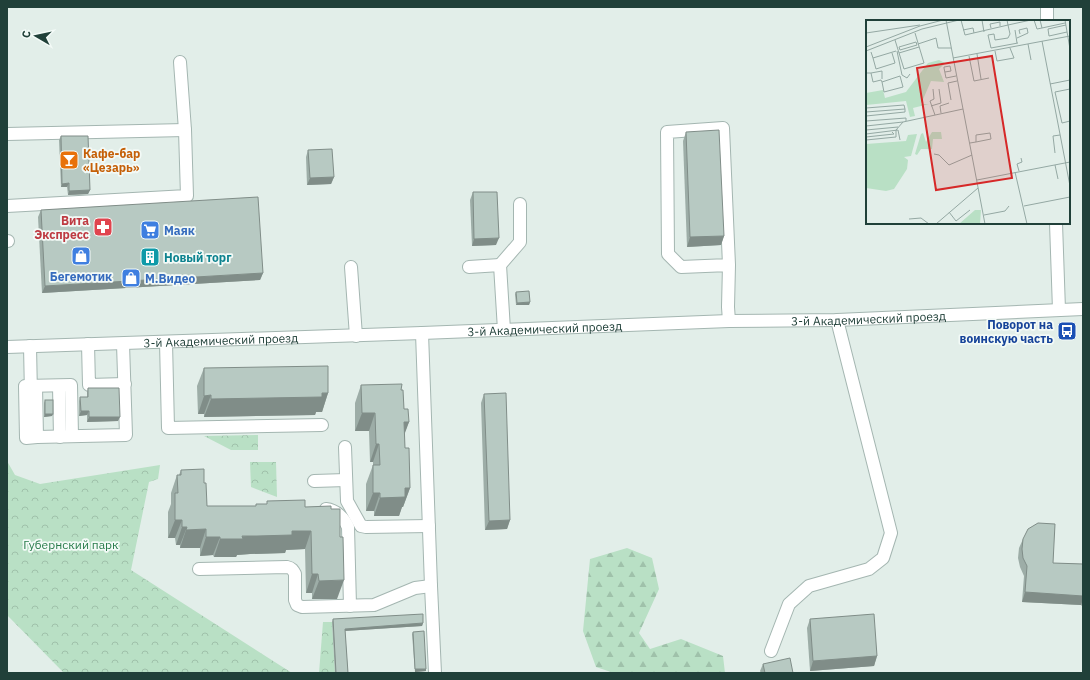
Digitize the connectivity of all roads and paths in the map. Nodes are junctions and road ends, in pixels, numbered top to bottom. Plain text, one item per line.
1 (1047, 7) edge
2 (1047, 20) edge
3 (180, 62) dead end
4 (185, 130) junction
5 (7, 134) edge
6 (520, 204) dead end
7 (7, 206) edge
8 (1056, 224) edge
9 (500, 265) junction
10 (729, 265) junction
11 (351, 266) dead end
12 (469, 267) dead end
13 (1083, 309) edge
14 (1060, 310) junction
15 (837, 320) junction
16 (729, 321) junction
17 (504, 330) junction
18 (422, 333) junction
19 (356, 336) junction
20 (166, 342) junction
21 (88, 344) junction
22 (123, 344) junction
23 (30, 346) junction
24 (7, 347) edge
25 (124, 384) junction
26 (30, 386) junction
27 (322, 425) dead end
28 (66, 437) junction
29 (345, 447) dead end
30 (346, 480) junction
31 (314, 481) dead end
32 (317, 509) edge
33 (429, 526) junction
34 (199, 569) dead end
35 (431, 586) junction
36 (350, 606) junction
37 (771, 651) dead end
38 (435, 673) edge

1 - 2 street
3 - 4 street
4 - 5 street
4 - 7 street
6 - 9 street
8 - 14 street
9 - 12 street
9 - 17 street
10 - 10 street
10 - 16 street
11 - 19 street
13 - 14 street, 3-й Академический проезд
14 - 15 street, 3-й Академический проезд
15 - 16 street, 3-й Академический проезд
15 - 37 street
16 - 17 street, 3-й Академический проезд
17 - 18 street, 3-й Академический проезд
18 - 19 street, 3-й Академический проезд
18 - 33 street
19 - 20 street, 3-й Академический проезд
20 - 22 street, 3-й Академический проезд
20 - 27 street
21 - 22 street, 3-й Академический проезд
21 - 23 street, 3-й Академический проезд
21 - 25 street
22 - 25 street
23 - 24 street, 3-й Академический проезд
23 - 26 street
25 - 28 street
26 - 28 street
26 - 28 street
29 - 30 street
30 - 31 street
30 - 33 street
32 - 36 street
33 - 35 street
34 - 36 street
35 - 36 street
35 - 38 street

